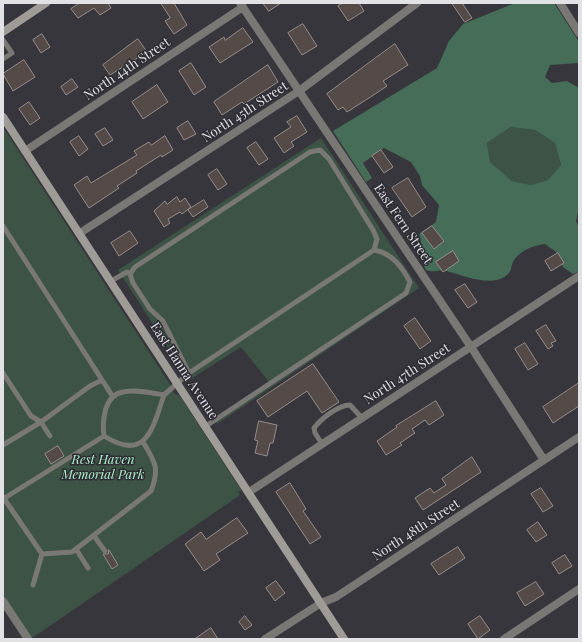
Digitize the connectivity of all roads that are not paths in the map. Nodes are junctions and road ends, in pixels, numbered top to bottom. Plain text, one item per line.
1 (46, 3) edge
2 (417, 3) edge
3 (560, 3) edge
4 (241, 5) edge
5 (19, 21) junction
6 (3, 26) edge
7 (3, 32) edge
8 (579, 33) edge
9 (3, 40) edge
10 (3, 59) edge
11 (300, 91) junction
12 (3, 117) edge
13 (25, 151) junction
14 (3, 226) edge
15 (80, 233) junction
16 (374, 250) junction
17 (130, 274) junction
18 (579, 276) edge
19 (111, 281) junction
20 (471, 347) junction
21 (189, 373) junction
22 (3, 374) edge
23 (102, 380) junction
24 (178, 383) junction
25 (164, 394) junction
26 (113, 398) junction
27 (362, 418) junction
28 (41, 422) junction
29 (206, 426) junction
30 (50, 436) dead end
31 (104, 436) junction
32 (579, 437) edge
33 (143, 442) junction
34 (322, 444) junction
35 (3, 445) edge
36 (544, 460) junction
37 (249, 492) junction
38 (3, 498) edge
39 (94, 536) junction
40 (76, 549) junction
41 (105, 551) dead end
42 (42, 554) junction
43 (88, 568) dead end
44 (33, 585) dead end
45 (579, 589) edge
46 (3, 601) edge
47 (321, 603) junction
48 (28, 639) edge
49 (265, 639) edge
50 (344, 639) edge
51 (504, 639) edge

1 - 5 street
2 - 11 street, North 45th Street
3 - 8 street
4 - 11 street, East Fern Street
4 - 13 street, North 44th Street
5 - 6 street
5 - 7 street
9 - 10 lane
11 - 15 street, North 45th Street
11 - 20 street, East Fern Street
12 - 13 street, East Hanna Avenue
13 - 15 street, East Hanna Avenue
14 - 23 lane
15 - 19 street, East Hanna Avenue
16 - 17 lane
16 - 21 lane
16 - 29 lane
17 - 19 lane
17 - 21 lane
18 - 20 street, North 47th Street
19 - 24 street, East Hanna Avenue
20 - 27 street, North 47th Street
20 - 36 street, East Fern Street
21 - 24 lane
22 - 28 lane
23 - 26 lane
23 - 28 lane
24 - 25 lane
24 - 29 street, East Hanna Avenue
25 - 26 lane
25 - 33 lane
26 - 31 lane
27 - 34 street, North 47th Street
27 - 34 lane
28 - 30 lane
28 - 35 lane
29 - 37 street, East Hanna Avenue
31 - 33 lane
31 - 38 lane
32 - 36 street, North 48th Street
33 - 39 lane
34 - 37 street, North 47th Street
36 - 47 street, North 48th Street
37 - 47 street, East Hanna Avenue
38 - 42 lane
39 - 40 lane
39 - 41 lane
40 - 42 lane
40 - 43 lane
42 - 44 lane
45 - 51 street
46 - 48 street
47 - 49 street, North 48th Street
47 - 50 street, East Hanna Avenue

